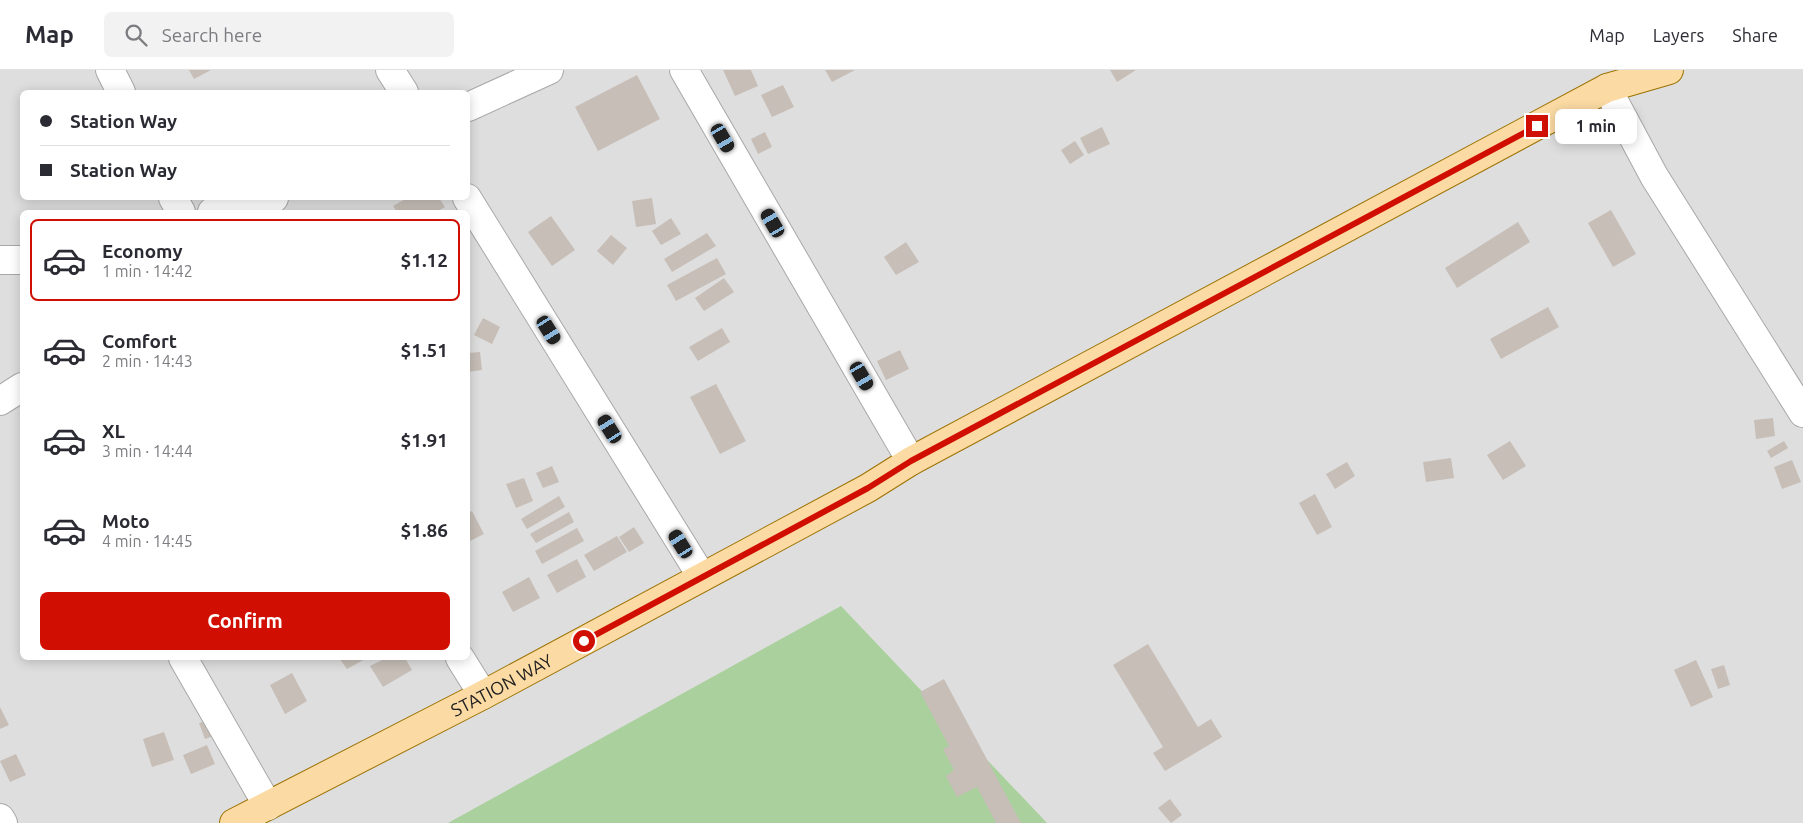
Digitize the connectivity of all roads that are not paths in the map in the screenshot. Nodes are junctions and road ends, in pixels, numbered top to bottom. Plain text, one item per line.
1 (110, 70) edge
2 (390, 70) edge
3 (549, 70) edge
4 (684, 70) edge
5 (1669, 70) edge
6 (1607, 88) junction
7 (120, 90) edge
8 (403, 90) edge
9 (470, 106) edge
10 (241, 200) edge
11 (272, 200) edge
12 (469, 200) edge
13 (217, 210) edge
14 (262, 210) edge
15 (0, 260) edge
16 (20, 260) edge
17 (20, 389) edge
18 (0, 402) edge
19 (1803, 414) edge
20 (911, 461) junction
21 (702, 577) junction
22 (184, 660) edge
23 (461, 660) edge
24 (483, 695) junction
25 (268, 806) junction
26 (0, 818) edge
27 (3, 823) edge
28 (234, 823) edge

1 - 7 street
2 - 8 street
3 - 9 street
4 - 20 street
5 - 6 main road, STATION WAY
6 - 19 street
6 - 20 main road, STATION WAY
10 - 13 street
11 - 14 street
12 - 21 street
15 - 16 street
17 - 18 street
20 - 21 main road, STATION WAY
21 - 24 main road, STATION WAY
22 - 25 street
23 - 24 street
24 - 25 main road, STATION WAY
25 - 28 main road, STATION WAY
26 - 27 street

